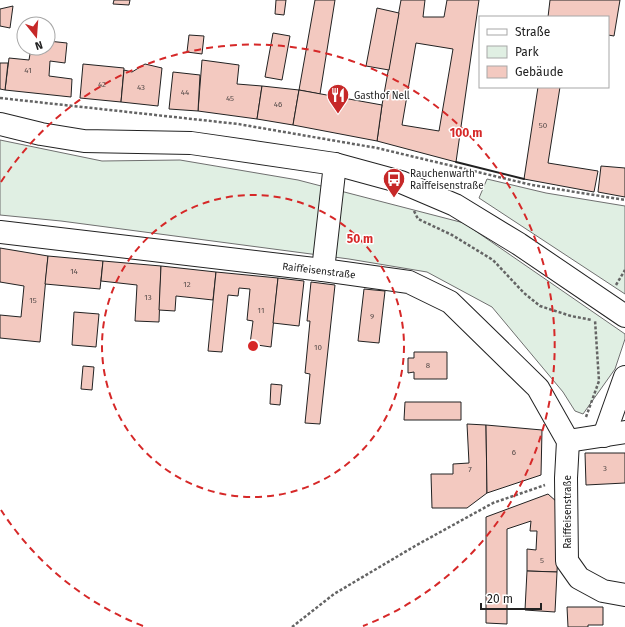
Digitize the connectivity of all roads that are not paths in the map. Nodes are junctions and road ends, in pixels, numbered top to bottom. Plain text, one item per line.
1 (0, 124) edge
2 (336, 164) junction
3 (0, 232) edge
4 (323, 270) junction
5 (625, 316) edge
6 (625, 377) edge
7 (625, 432) edge
8 (604, 436) junction
9 (568, 441) junction
10 (625, 595) edge

1 - 2 street
2 - 4 street
2 - 5 street
3 - 4 street, Raiffeisenstraße
4 - 9 street, Raiffeisenstraße
6 - 8 street
7 - 8 street
8 - 9 street
9 - 10 street, Raiffeisenstraße

